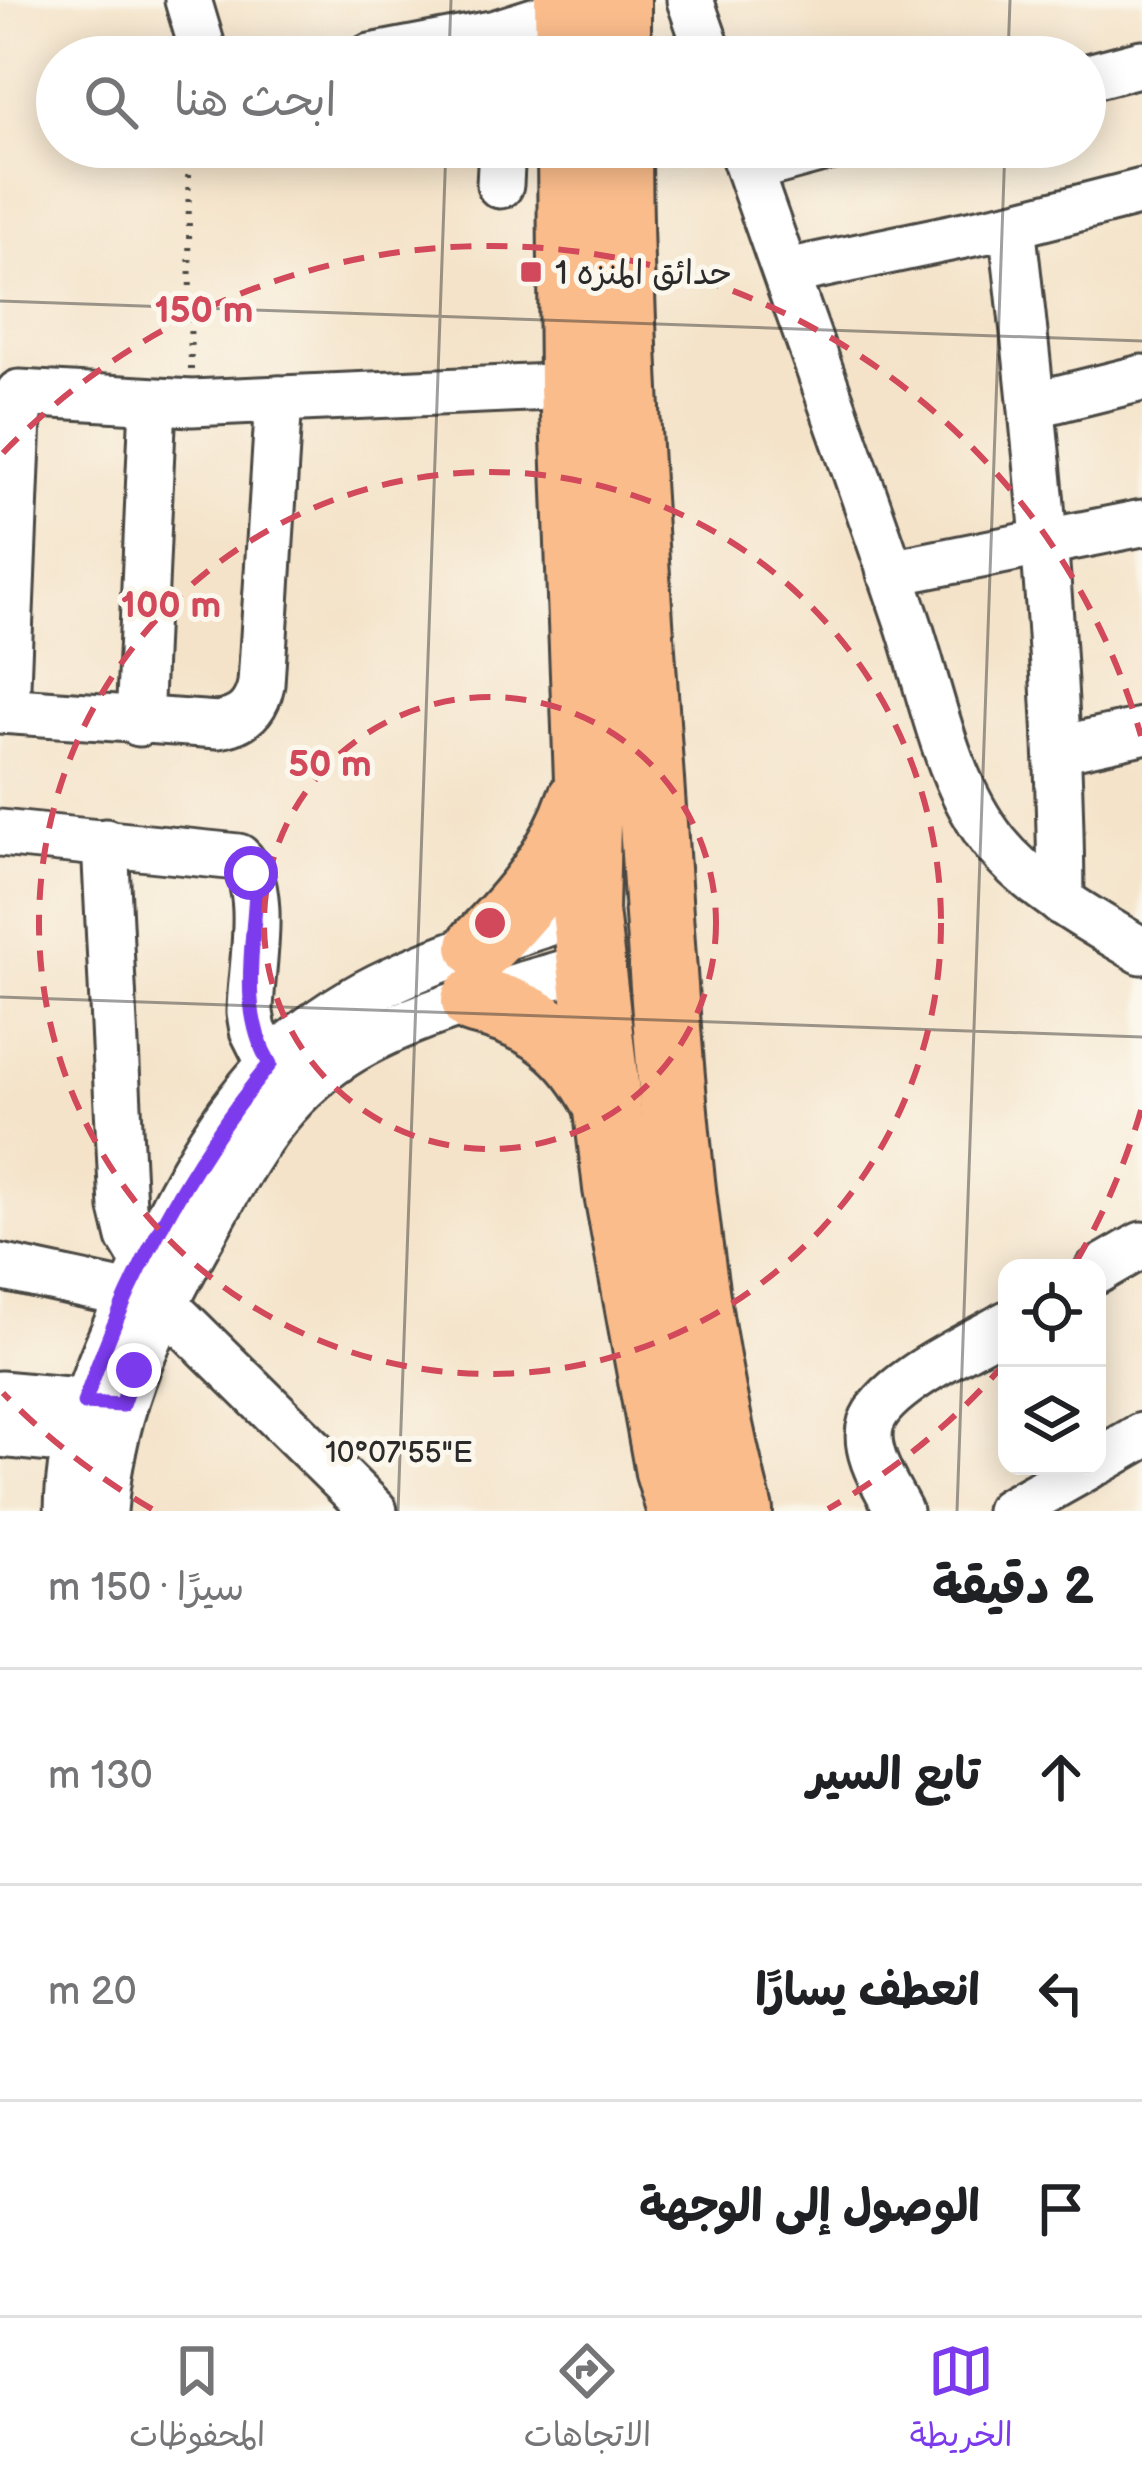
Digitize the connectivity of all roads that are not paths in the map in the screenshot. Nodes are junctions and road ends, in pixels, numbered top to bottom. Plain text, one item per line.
1 (188, 0) edge
2 (691, 0) edge
3 (585, 14) edge
4 (199, 36) edge
5 (522, 36) edge
6 (703, 36) edge
7 (1142, 63) edge
8 (1106, 72) edge
9 (571, 168) edge
10 (618, 168) edge
11 (749, 168) edge
12 (1142, 192) edge
13 (1012, 225) junction
14 (787, 272) junction
15 (1142, 378) edge
16 (573, 386) junction
17 (279, 399) junction
18 (172, 403) junction
19 (1033, 406) junction
20 (1142, 523) edge
21 (1045, 543) junction
22 (890, 573) junction
23 (3, 710) edge
24 (139, 723) junction
25 (1142, 731) edge
26 (1060, 749) junction
27 (588, 780) junction
28 (0, 832) edge
29 (105, 842) junction
30 (1061, 902) junction
31 (616, 935) junction
32 (1142, 951) edge
33 (478, 973) junction
34 (270, 1064) junction
35 (607, 1104) junction
36 (1142, 1245) edge
37 (1106, 1266) edge
38 (0, 1267) edge
39 (146, 1287) junction
40 (998, 1329) edge
41 (0, 1394) edge
42 (98, 1424) junction
43 (0, 1434) edge
44 (1142, 1436) edge
45 (1106, 1457) edge
46 (1073, 1475) edge
47 (353, 1504) edge
48 (68, 1511) edge
49 (104, 1511) edge
50 (681, 1511) edge
51 (739, 1511) edge
52 (899, 1511) edge
53 (1009, 1511) edge

1 - 4 street
2 - 6 street
3 - 5 street
7 - 8 street
9 - 16 highway
10 - 31 highway
11 - 14 street
12 - 13 street
13 - 14 street
13 - 19 street
14 - 22 street
15 - 19 street
16 - 17 street
16 - 27 highway
17 - 18 street
17 - 24 street
18 - 23 street
18 - 24 street
19 - 21 street
20 - 21 street
21 - 22 street
21 - 26 street
22 - 30 street
23 - 24 street
25 - 26 street
26 - 30 street
27 - 31 highway
27 - 33 highway
28 - 29 street
29 - 34 street
29 - 39 street
30 - 32 street
31 - 33 street
31 - 35 highway
31 - 51 highway
33 - 34 street
33 - 35 highway
33 - 39 street
34 - 39 street
35 - 50 highway
36 - 37 street
38 - 39 street
39 - 42 street
39 - 47 street
40 - 52 street
41 - 42 street
42 - 43 street
42 - 48 street
42 - 49 street
44 - 45 street
46 - 53 street

